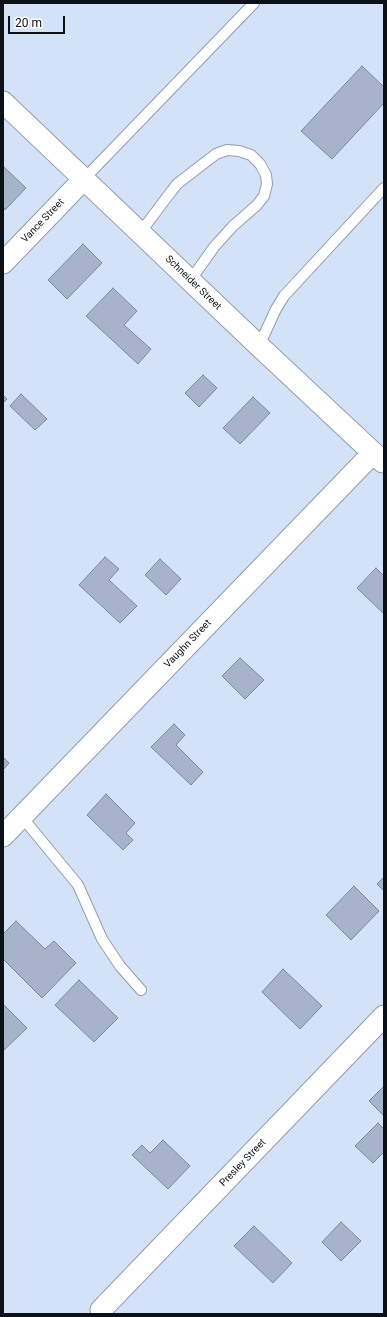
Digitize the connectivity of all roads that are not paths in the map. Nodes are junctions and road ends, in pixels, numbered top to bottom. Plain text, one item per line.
1 (254, 3) edge
2 (3, 102) edge
3 (83, 180) junction
4 (384, 188) edge
5 (140, 234) junction
6 (3, 263) edge
7 (190, 281) junction
8 (259, 346) junction
9 (379, 458) edge
10 (22, 817) junction
11 (3, 836) edge
12 (141, 990) dead end
13 (384, 1016) edge
14 (101, 1310) dead end

1 - 3 lane
2 - 3 street, Schneider Street
3 - 5 street, Schneider Street
3 - 6 street, Vance Street
4 - 8 lane
5 - 7 street, Schneider Street
5 - 7 lane
7 - 8 street, Schneider Street
8 - 9 street, Schneider Street
9 - 10 street, Vaughn Street
10 - 11 street, Vaughn Street
10 - 12 lane
13 - 14 street, Presley Street

